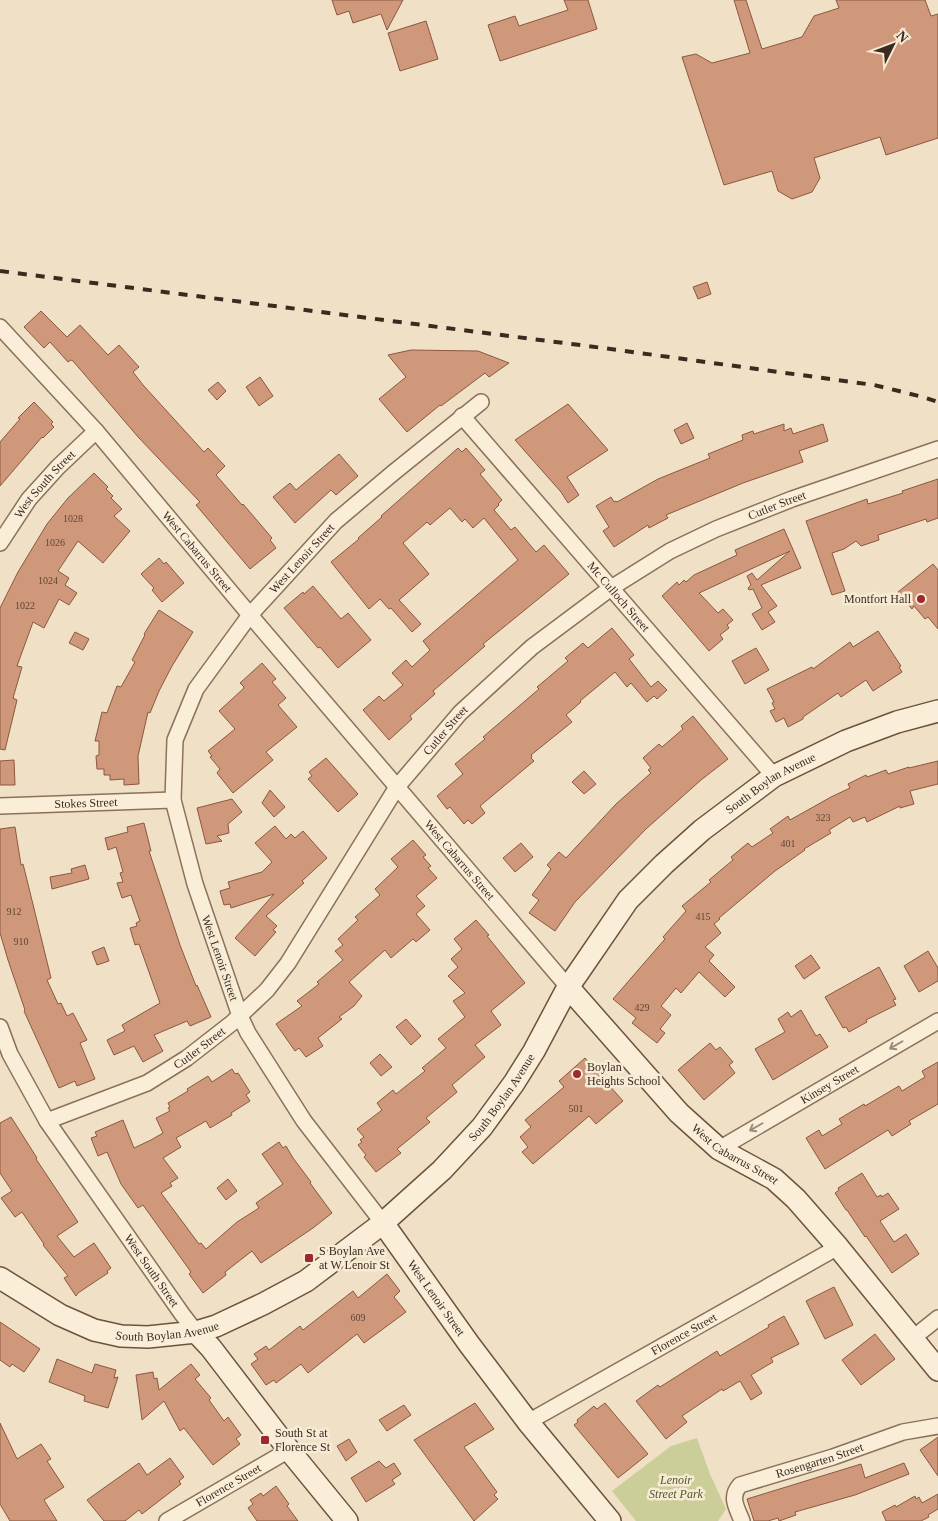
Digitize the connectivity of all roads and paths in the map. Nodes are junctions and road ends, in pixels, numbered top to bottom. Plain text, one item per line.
1 (0, 327) edge
2 (481, 402) dead end
3 (462, 416) junction
4 (96, 431) junction
5 (938, 449) edge
6 (0, 542) edge
7 (611, 588) junction
8 (250, 614) junction
9 (938, 711) edge
10 (774, 776) junction
11 (397, 787) junction
12 (173, 800) junction
13 (0, 806) edge
14 (568, 988) junction
15 (240, 1016) junction
16 (938, 1021) edge
17 (0, 1027) edge
18 (47, 1121) junction
19 (719, 1149) junction
20 (383, 1223) junction
21 (838, 1247) junction
22 (0, 1278) edge
23 (938, 1318) edge
24 (196, 1332) junction
25 (912, 1338) junction
26 (938, 1370) edge
27 (528, 1422) junction
28 (938, 1426) edge
29 (289, 1450) junction
30 (167, 1521) edge
31 (347, 1521) edge
32 (610, 1521) edge
33 (742, 1521) edge

1 - 4 street, West Cabarrus Street
2 - 3 street, West Lenoir Street
3 - 7 street, Mc Culloch Street
3 - 8 street, West Lenoir Street
4 - 6 street, West South Street
4 - 8 street, West Cabarrus Street
5 - 7 street, Cutler Street
7 - 10 street, Mc Culloch Street
7 - 11 street, Cutler Street
8 - 11 street, West Cabarrus Street
8 - 12 street, West Lenoir Street
9 - 10 street, South Boylan Avenue
10 - 14 street, South Boylan Avenue
11 - 14 street, West Cabarrus Street
11 - 15 street, Cutler Street
12 - 13 street, Stokes Street
12 - 15 street, West Lenoir Street
14 - 19 street, West Cabarrus Street
14 - 20 street, South Boylan Avenue
15 - 18 street, Cutler Street
15 - 20 street, West Lenoir Street
16 -> 19 street, Kinsey Street
17 - 18 street, West South Street
18 - 24 street, West South Street
19 - 21 street, West Cabarrus Street
20 - 24 street, South Boylan Avenue
20 - 27 street, West Lenoir Street
21 - 25 street, West Cabarrus Street
21 - 27 street, Florence Street
22 - 24 street, South Boylan Avenue
23 - 25 street
24 - 29 street, West South Street
25 - 26 street, West Cabarrus Street
27 - 32 street, West Lenoir Street
28 - 33 street, Rosengarten Street
29 - 30 street, Florence Street
29 - 31 street, West South Street

